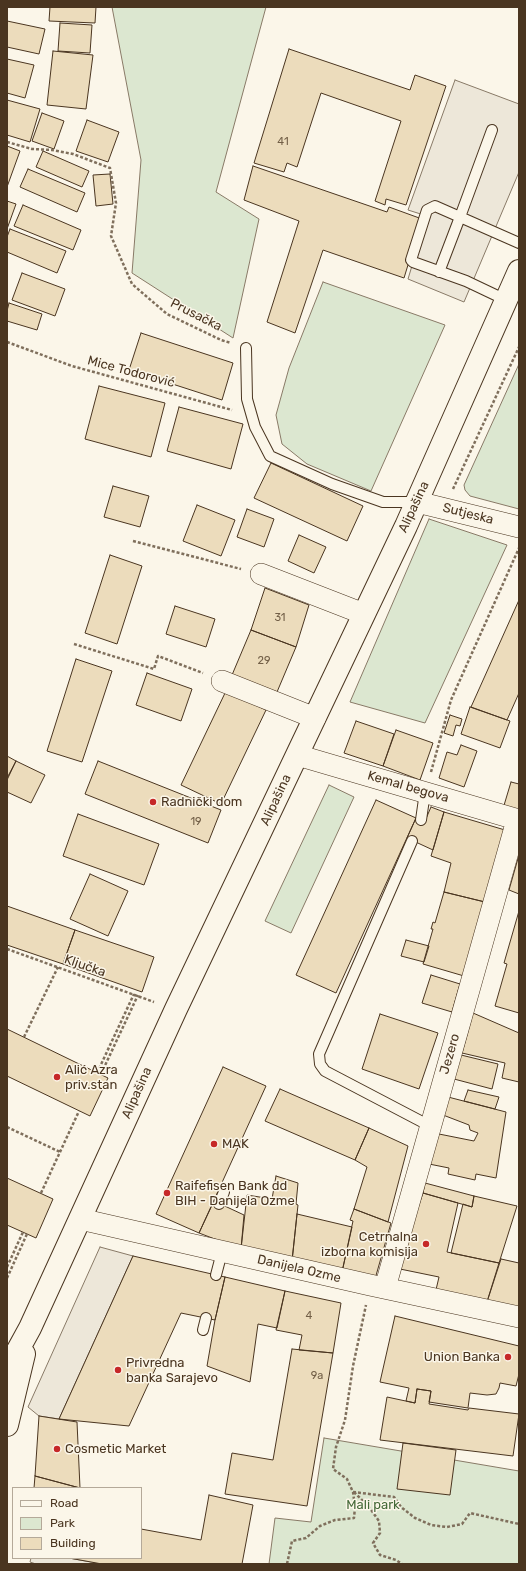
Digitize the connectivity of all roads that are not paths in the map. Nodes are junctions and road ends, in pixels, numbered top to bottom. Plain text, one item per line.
1 (492, 130) dead end
2 (460, 217) junction
3 (519, 243) edge
4 (519, 271) edge
5 (440, 272) junction
6 (506, 300) junction
7 (246, 348) road end
8 (417, 502) junction
9 (519, 527) edge
10 (261, 574) road end
11 (364, 614) junction
12 (222, 681) road end
13 (315, 718) junction
14 (297, 755) junction
15 (425, 792) junction
16 (421, 820) dead end
17 (518, 820) edge
18 (412, 841) dead end
19 (430, 1126) junction
20 (224, 1192) dead end
21 (219, 1204) dead end
22 (80, 1219) junction
23 (222, 1252) junction
24 (216, 1275) dead end
25 (378, 1287) junction
26 (519, 1317) edge
27 (206, 1318) dead end
28 (30, 1328) junction
29 (203, 1330) dead end
30 (7, 1370) edge
31 (7, 1425) edge

1 - 2 lane
2 - 3 lane
2 - 5 lane
2 - 5 lane
4 - 6 main road, Alipašina
5 - 6 lane
6 - 8 main road, Alipašina
7 - 8 lane
8 - 9 street, Sutjeska
8 - 11 main road, Alipašina
10 - 11 street
11 - 13 main road, Alipašina
12 - 13 street
13 - 14 main road, Alipašina
14 - 15 street, Kemal begova
14 - 22 main road, Alipašina
15 - 16 lane
15 - 17 street, Kemal begova
17 - 19 street, Jezero
18 - 19 lane
19 - 25 street, Jezero
20 - 21 lane
22 - 23 street, Danijela Ozme
22 - 28 main road, Alipašina
23 - 24 lane
23 - 25 street, Danijela Ozme
25 - 26 street, Danijela Ozme
27 - 29 lane
28 - 30 main road, Alipašina
28 - 31 main road, Alipašina

